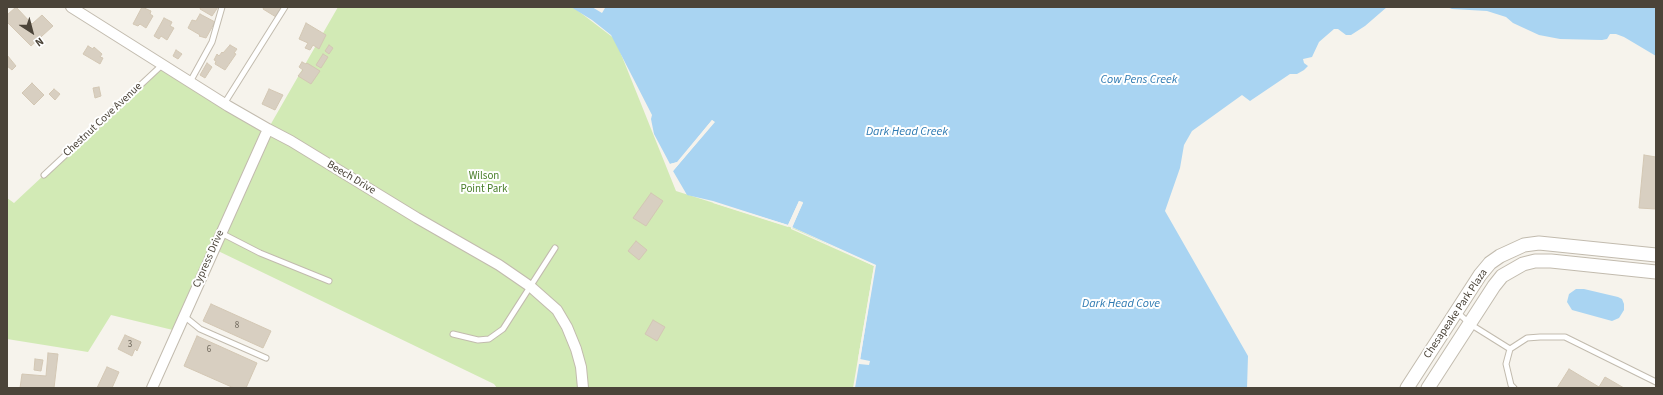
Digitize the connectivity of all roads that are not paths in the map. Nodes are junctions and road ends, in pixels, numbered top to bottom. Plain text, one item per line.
1 (71, 7) edge
2 (222, 7) edge
3 (285, 7) edge
4 (162, 65) junction
5 (190, 82) junction
6 (224, 104) junction
7 (268, 129) junction
8 (44, 175) dead end
9 (221, 233) junction
10 (555, 248) dead end
11 (1656, 254) edge
12 (1656, 272) edge
13 (329, 281) dead end
14 (531, 286) junction
15 (1457, 311) junction
16 (184, 315) junction
17 (1470, 324) junction
18 (453, 334) dead end
19 (1510, 349) junction
20 (266, 358) dead end
21 (1656, 382) edge
22 (152, 388) edge
23 (583, 388) edge
24 (1407, 388) edge
25 (1428, 388) edge
26 (1514, 388) edge

1 - 4 street, Beech Drive
2 - 5 lane
3 - 6 lane
4 - 5 street, Beech Drive
4 - 8 lane, Chestnut Cove Avenue
5 - 6 street, Beech Drive
6 - 7 street, Beech Drive
7 - 9 street, Cypress Drive
7 - 14 street, Beech Drive
9 - 13 lane
9 - 16 street, Cypress Drive
10 - 14 lane
11 - 15 street, Chesapeake Park Plaza
12 - 17 street, Chesapeake Park Plaza
14 - 18 lane
14 - 23 street, Beech Drive
15 - 17 lane
15 - 24 street, Chesapeake Park Plaza
16 - 20 lane
16 - 22 street, Cypress Drive
17 - 19 lane
17 - 25 street, Chesapeake Park Plaza
19 - 21 lane
19 - 26 lane

